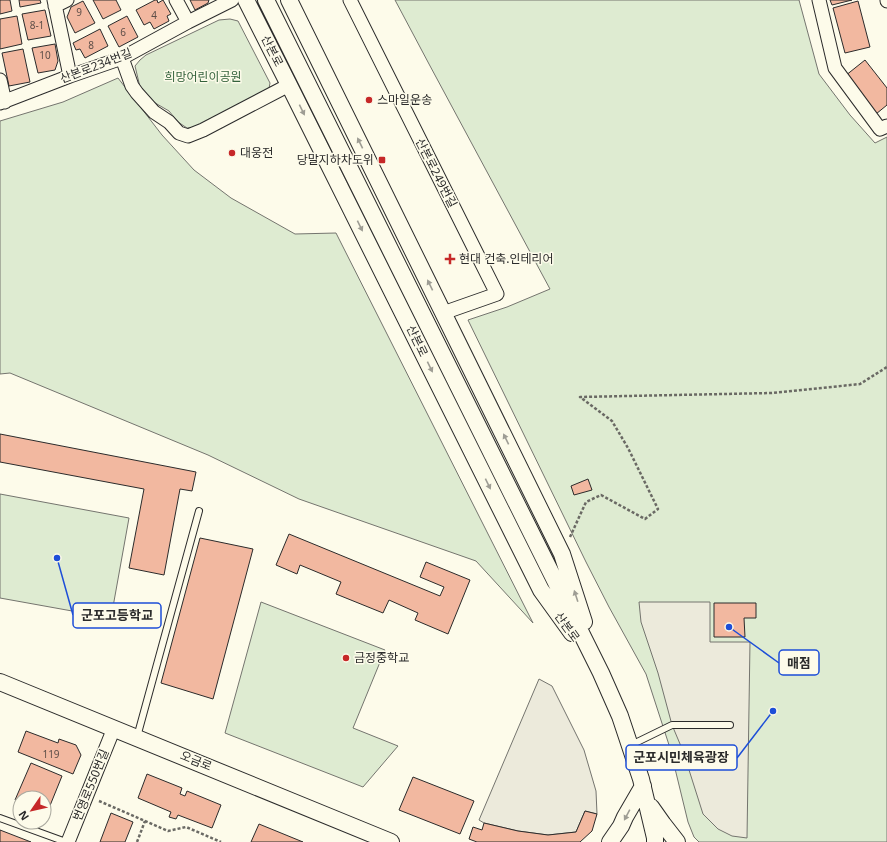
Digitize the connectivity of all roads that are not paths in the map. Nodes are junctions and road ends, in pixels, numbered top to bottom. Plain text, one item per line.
1 (67, 0) edge
2 (176, 0) edge
3 (232, 0) edge
4 (246, 0) edge
5 (266, 0) edge
6 (289, 0) edge
7 (350, 0) edge
8 (819, 0) edge
9 (54, 3) edge
10 (188, 22) junction
11 (122, 58) junction
12 (70, 76) junction
13 (0, 80) edge
14 (289, 84) junction
15 (2, 103) edge
16 (887, 126) edge
17 (443, 313) junction
18 (199, 511) dead end
19 (600, 673) junction
20 (0, 682) edge
21 (730, 725) dead end
22 (114, 728) junction
23 (137, 737) junction
24 (630, 746) junction
25 (645, 794) junction
26 (0, 818) edge
27 (67, 842) edge
28 (391, 842) edge
29 (610, 842) edge
30 (655, 842) edge
31 (677, 842) edge

1 - 9 street
2 - 10 street
3 - 10 street, 산본로234번길
4 - 14 street, 산본로
5 - 19 street, 산본로
17 -> 6 street, 산본로
7 - 17 street, 산본로249번길
8 - 16 street
9 - 12 street
10 - 11 street, 산본로234번길
11 - 12 street, 산본로234번길
11 - 14 street
12 - 15 street, 산본로234번길
13 - 15 street
14 -> 19 street, 산본로
19 -> 17 street, 산본로
18 - 23 lane
19 - 24 street, 산본로
20 - 22 street, 오금로
21 - 24 lane
22 - 23 street, 오금로
22 - 27 street, 번영로550번길
23 - 28 street, 오금로
24 - 25 street, 산본로
25 -> 29 street
25 - 30 street, 산본로
25 - 31 street
26 - 27 lane

